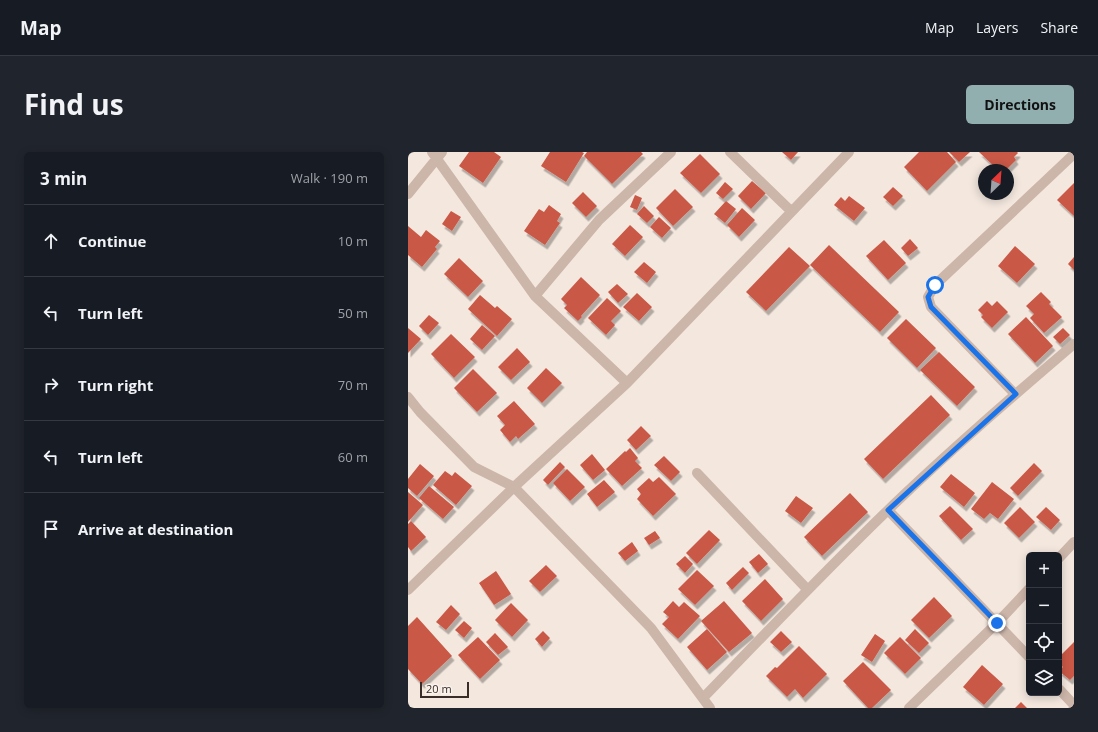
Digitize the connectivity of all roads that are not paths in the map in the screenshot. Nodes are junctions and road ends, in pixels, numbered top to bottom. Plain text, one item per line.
1 (671, 152) edge
2 (730, 152) edge
3 (848, 152) edge
4 (437, 154) edge
5 (1074, 154) edge
6 (408, 194) edge
7 (791, 211) junction
8 (535, 296) junction
9 (1074, 344) edge
10 (627, 382) junction
11 (1016, 394) junction
12 (408, 397) edge
13 (697, 473) dead end
14 (514, 487) junction
15 (888, 510) junction
16 (1074, 542) edge
17 (1062, 555) edge
18 (807, 589) junction
19 (408, 590) edge
20 (1026, 592) edge
21 (997, 623) junction
22 (1026, 654) edge
23 (1062, 692) edge
24 (706, 704) edge
25 (1074, 705) edge
26 (909, 708) edge

1 - 8 street
2 - 7 street
3 - 7 street
4 - 6 street
4 - 8 street
5 - 11 street
7 - 10 street
8 - 10 street
9 - 11 street
10 - 14 street
11 - 15 street
12 - 14 street
13 - 18 street
14 - 19 street
14 - 24 street
15 - 18 street
15 - 21 street
16 - 17 street
18 - 24 street
20 - 21 street
21 - 22 street
21 - 26 street
23 - 25 street

